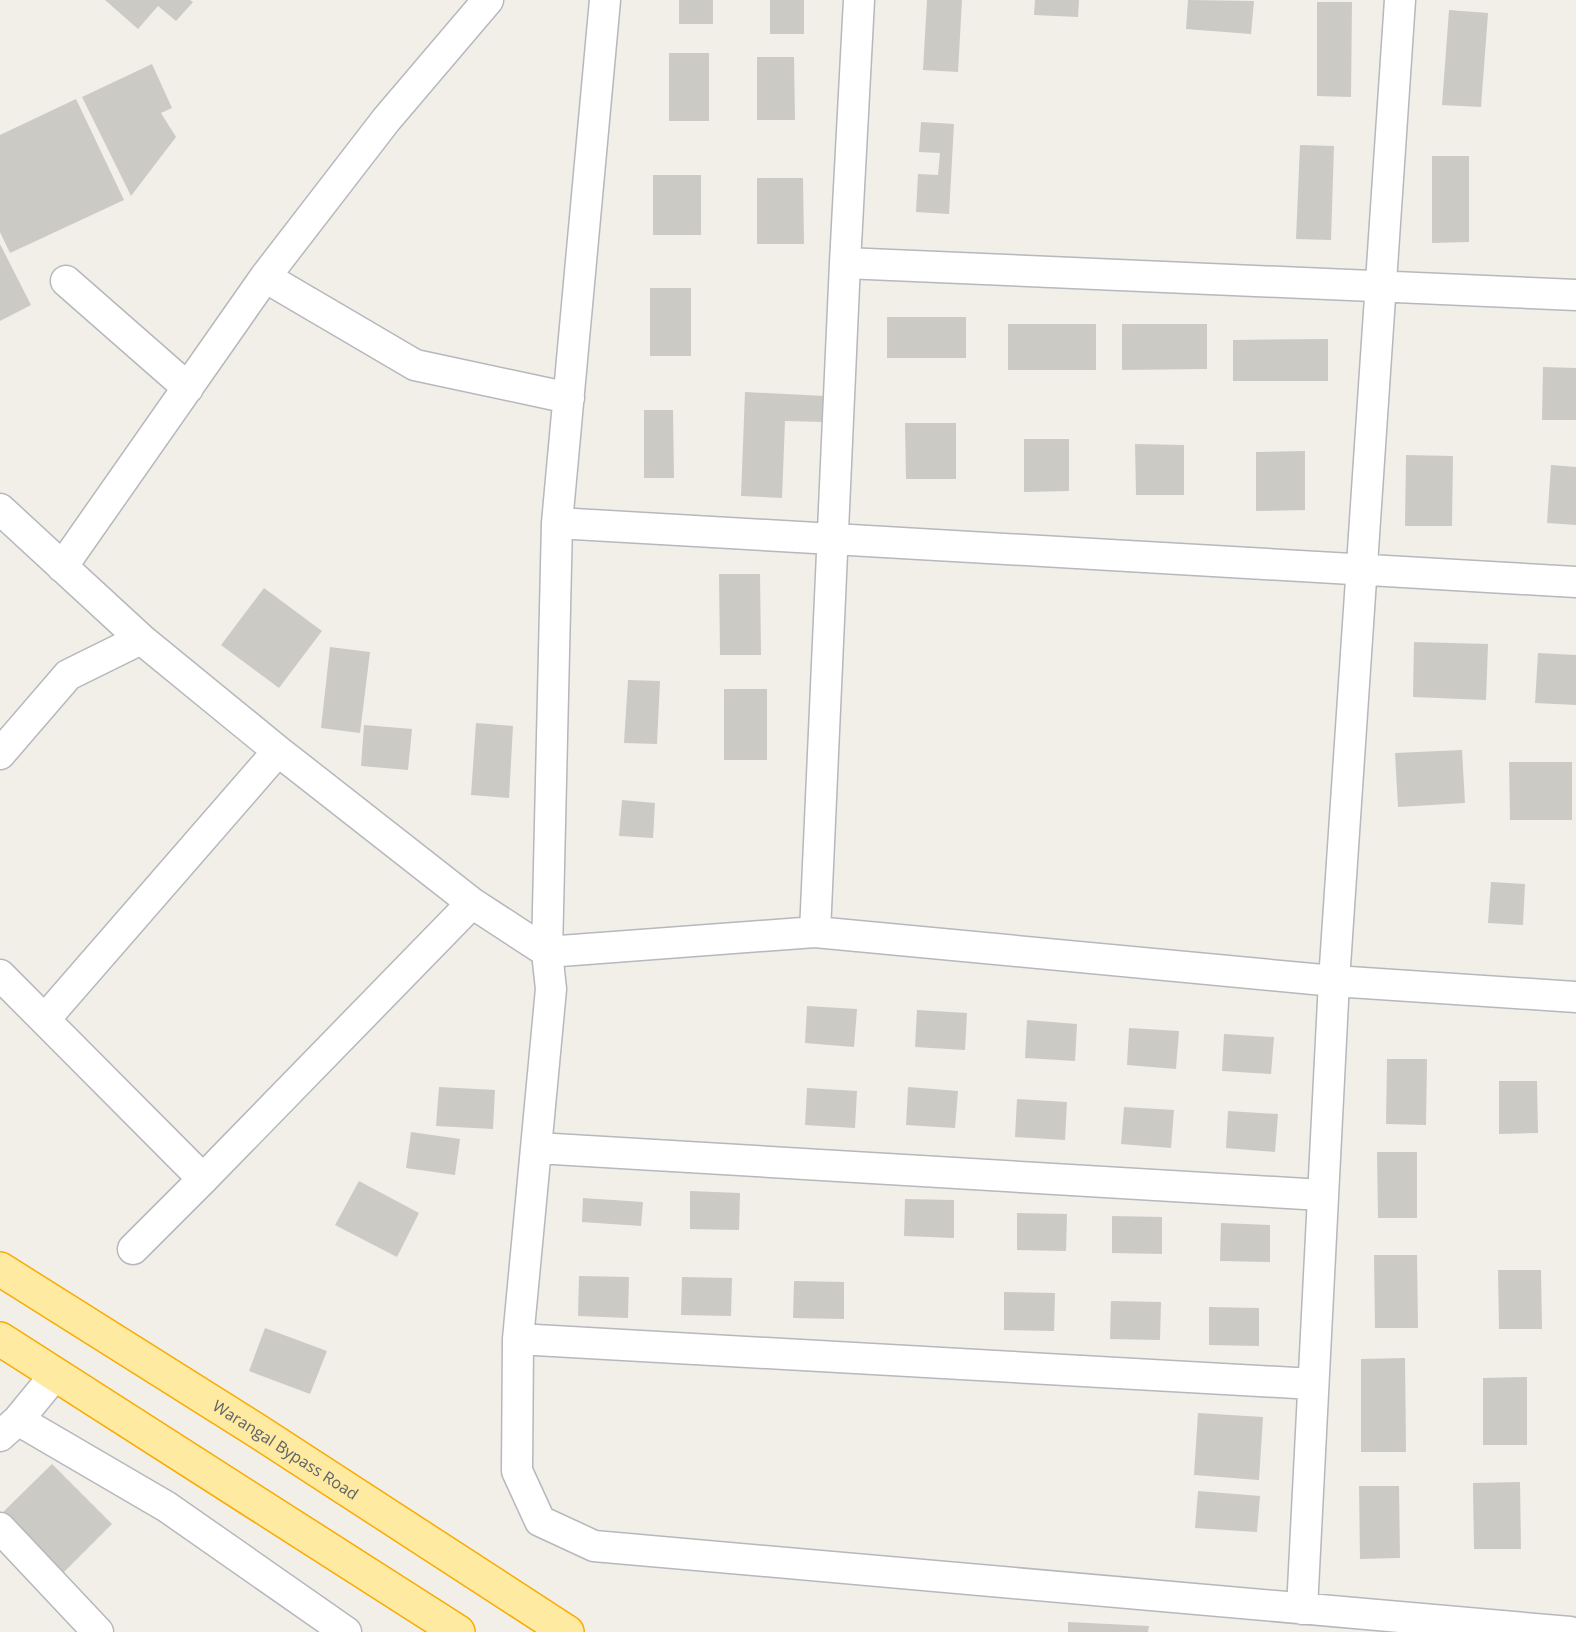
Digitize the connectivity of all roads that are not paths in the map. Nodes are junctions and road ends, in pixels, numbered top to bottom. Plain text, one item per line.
1 (488, 0) edge
2 (605, 0) edge
3 (860, 0) edge
4 (1400, 0) edge
5 (844, 263) junction
6 (265, 277) junction
7 (66, 281) dead end
8 (1381, 287) junction
9 (1576, 296) edge
10 (188, 388) junction
11 (568, 398) junction
12 (0, 509) edge
13 (557, 523) junction
14 (832, 539) junction
15 (62, 567) junction
16 (1362, 570) junction
17 (1576, 582) edge
18 (141, 639) junction
19 (278, 751) junction
20 (0, 754) edge
21 (472, 903) junction
22 (815, 932) junction
23 (547, 952) junction
24 (0, 975) edge
25 (1334, 981) junction
26 (1576, 997) edge
27 (45, 1018) junction
28 (537, 1148) junction
29 (203, 1179) junction
30 (1322, 1195) junction
31 (133, 1249) dead end
32 (0, 1269) edge
33 (0, 1339) edge
34 (518, 1339) junction
35 (55, 1375) junction
36 (1313, 1384) junction
37 (9, 1428) edge
38 (0, 1528) edge
39 (1302, 1609) junction
40 (1380, 1624) edge
41 (333, 1628) edge
42 (98, 1632) edge
43 (458, 1632) edge
44 (567, 1632) edge
45 (1570, 1632) edge

1 - 6 street
2 - 11 street
3 - 5 street
4 - 8 street
5 - 8 street
5 - 14 street
6 - 10 street
6 - 11 street
7 - 10 street
8 - 9 street
8 - 16 street
10 - 15 street
11 - 13 street
12 - 15 street
13 - 14 street
13 - 23 street
14 - 16 street
14 - 22 street
15 - 18 street
16 - 17 street
16 - 25 street
18 - 19 street
18 - 20 street
19 - 21 street
19 - 27 street
21 - 23 street
21 - 29 street
22 - 23 street
22 - 25 street
23 - 28 street
24 - 27 street
25 - 26 street
25 - 30 street
27 - 29 street
28 - 30 street
28 - 34 street
29 - 31 street
30 - 36 street
32 - 44 highway, Warangal Bypass Road
33 - 35 highway
34 - 36 street
34 - 39 street
35 - 37 street
35 - 43 highway
36 - 39 street
37 - 41 street
38 - 42 street
39 - 40 street
40 - 45 street

